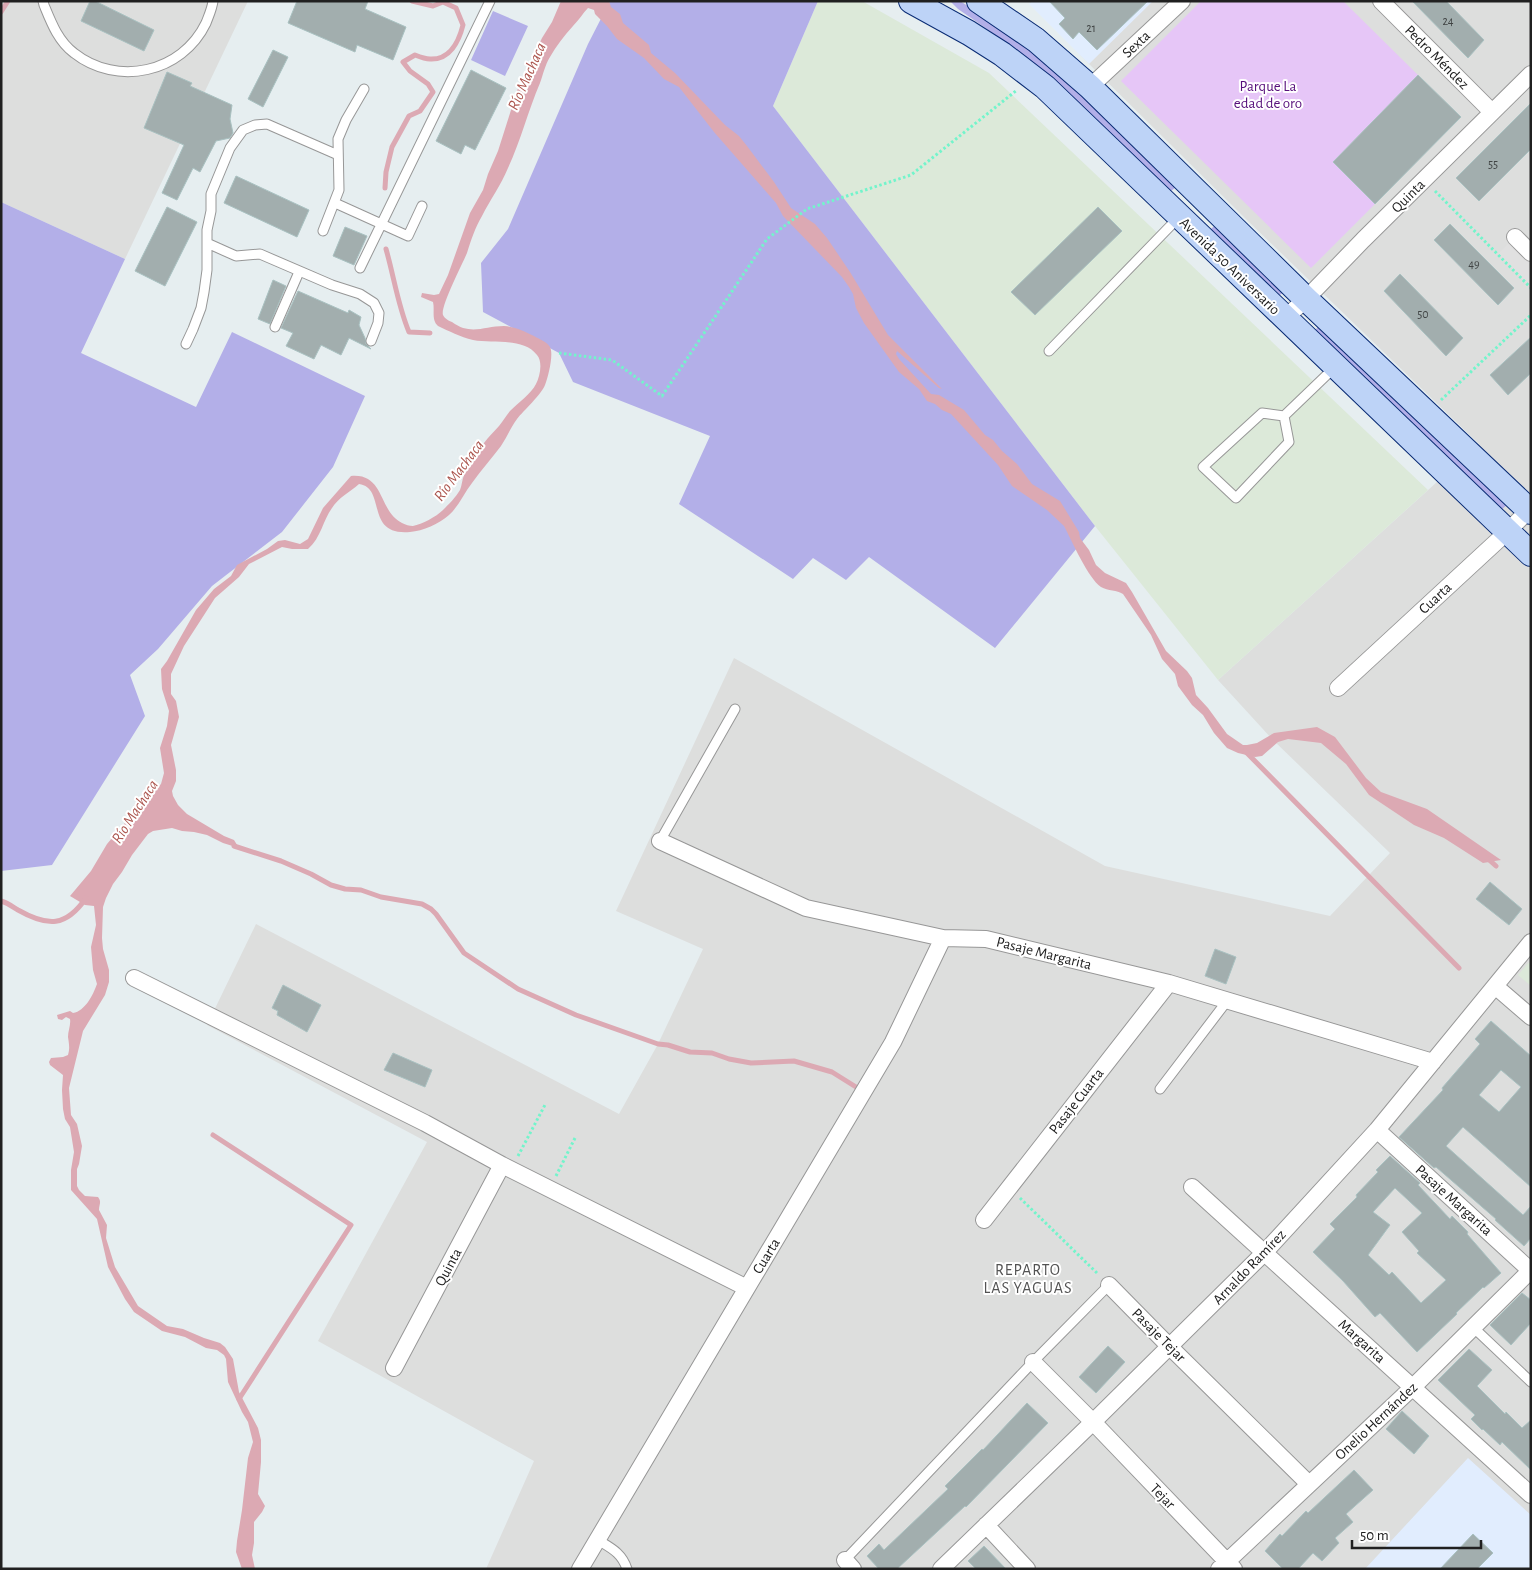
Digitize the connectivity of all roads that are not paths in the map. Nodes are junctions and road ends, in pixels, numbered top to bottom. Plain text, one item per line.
1 (44, 1) edge
2 (213, 1) edge
3 (490, 1) edge
4 (911, 1) edge
5 (979, 1) edge
6 (1006, 1) edge
7 (1182, 1) edge
8 (1381, 1) edge
9 (937, 9) edge
10 (1036, 40) junction
11 (1531, 74) edge
12 (1090, 87) junction
13 (364, 89) dead end
14 (1492, 112) junction
15 (338, 155) junction
16 (1200, 195) junction
17 (335, 203) junction
18 (422, 206) dead end
19 (1179, 217) junction
20 (381, 224) junction
21 (324, 231) dead end
22 (1515, 237) dead end
23 (207, 243) junction
24 (1531, 253) edge
25 (360, 268) dead end
26 (299, 272) junction
27 (1306, 299) junction
28 (1284, 319) junction
29 (275, 327) dead end
30 (372, 341) dead end
31 (186, 344) dead end
32 (1049, 351) dead end
33 (1335, 367) junction
34 (1284, 416) junction
35 (1530, 510) edge
36 (1506, 532) junction
37 (1531, 554) edge
38 (1338, 688) dead end
39 (735, 710) dead end
40 (660, 841) joint
41 (943, 938) junction
42 (1531, 942) edge
43 (134, 978) dead end
44 (1169, 983) junction
45 (1495, 986) junction
46 (1227, 1001) junction
47 (1531, 1018) edge
48 (1433, 1062) junction
49 (1160, 1089) dead end
50 (1377, 1130) junction
51 (507, 1167) junction
52 (1192, 1187) dead end
53 (984, 1220) dead end
54 (1264, 1253) junction
55 (1531, 1271) edge
56 (1110, 1285) joint
57 (747, 1288) junction
58 (1474, 1328) junction
59 (1170, 1347) junction
60 (1032, 1362) junction
61 (394, 1368) dead end
62 (1531, 1382) edge
63 (1413, 1387) junction
64 (1093, 1422) junction
65 (1308, 1484) junction
66 (1531, 1495) edge
67 (986, 1525) junction
68 (598, 1540) junction
69 (849, 1564) edge
70 (1226, 1566) edge
71 (580, 1569) edge
72 (626, 1569) edge
73 (941, 1569) edge
74 (1027, 1569) edge

1 - 2 lane
3 - 20 lane
4 - 9 main road, Avenida 50 Aniversario
5 - 10 main road, Avenida 50 Aniversario
6 - 10 main road
7 - 12 street, Sexta
8 - 14 street, Pedro Méndez
9 - 19 main road, Avenida 50 Aniversario
10 - 12 main road, Avenida 50 Aniversario
11 - 14 street, Quinta
12 - 16 main road, Avenida 50 Aniversario
13 - 15 lane
14 - 27 street, Quinta
15 - 17 lane
15 - 23 lane
16 - 19 main road
16 - 27 main road, Avenida 50 Aniversario
17 - 20 lane
17 - 21 lane
18 - 20 lane
19 - 28 main road, Avenida 50 Aniversario
19 - 32 lane
20 - 25 lane
22 - 24 street
23 - 26 lane
23 - 31 lane
26 - 29 lane
26 - 30 lane
27 - 28 street, Quinta
27 - 35 main road, Avenida 50 Aniversario
28 - 33 main road, Avenida 50 Aniversario
33 - 34 lane
33 - 36 main road, Avenida 50 Aniversario
34 - 34 lane
35 - 36 street, Cuarta
36 - 37 main road, Avenida 50 Aniversario
36 - 38 street, Cuarta
39 - 40 lane
40 - 41 street, Pasaje Margarita
41 - 44 street, Pasaje Margarita
41 - 57 street, Cuarta
42 - 45 street, Arnaldo Ramírez
43 - 51 street
44 - 46 street, Pasaje Margarita
44 - 53 street, Pasaje Cuarta
45 - 47 street
45 - 48 street, Arnaldo Ramírez
46 - 48 street, Pasaje Margarita
46 - 49 lane
48 - 50 street, Arnaldo Ramírez
50 - 54 street, Arnaldo Ramírez
50 - 55 street, Pasaje Margarita
51 - 57 street
51 - 61 street, Quinta
52 - 54 street, Margarita
54 - 59 street, Arnaldo Ramírez
54 - 63 street, Margarita
55 - 58 street, Onelio Hernández
56 - 59 street, Pasaje Tejar
56 - 60 lane
57 - 68 street, Cuarta
58 - 62 lane
58 - 63 street, Onelio Hernández
59 - 64 street, Arnaldo Ramírez
59 - 65 street, Pasaje Tejar
60 - 64 street, Tejar
60 - 69 lane
63 - 65 street, Onelio Hernández
63 - 66 street, Margarita
64 - 67 street, Arnaldo Ramírez
64 - 70 street, Tejar
65 - 70 street, Onelio Hernández
67 - 73 street, Arnaldo Ramírez
67 - 74 street
68 - 71 street, Cuarta
68 - 72 lane

